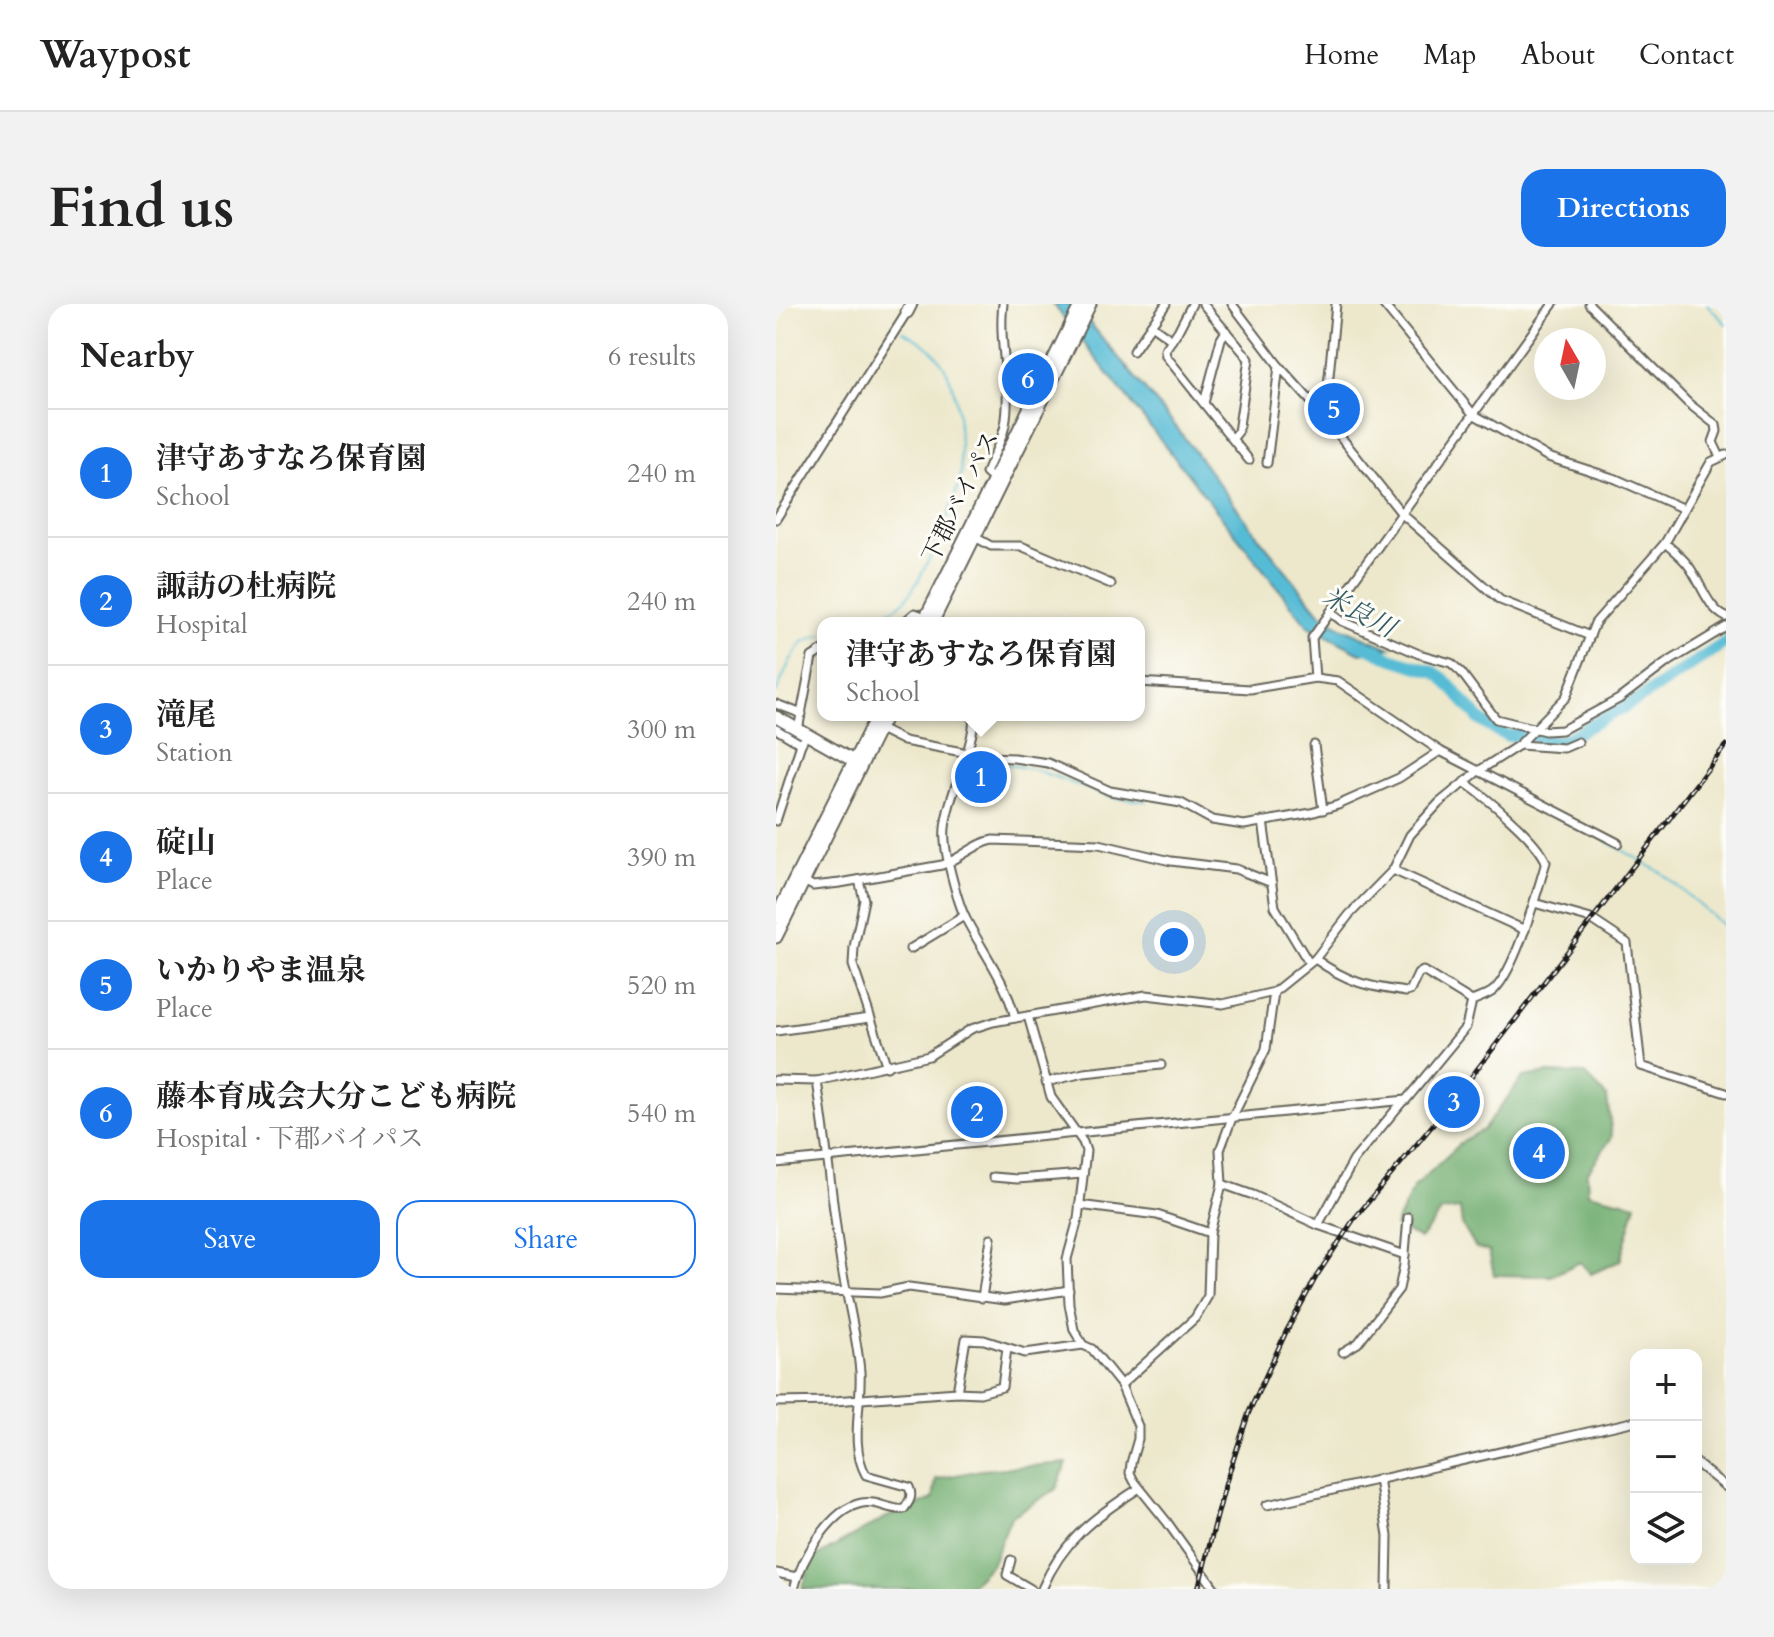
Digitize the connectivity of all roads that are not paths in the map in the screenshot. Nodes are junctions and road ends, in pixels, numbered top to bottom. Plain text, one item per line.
1 (1003, 304) edge
2 (1166, 304) edge
3 (1192, 304) edge
4 (1203, 304) edge
5 (1232, 304) edge
6 (1336, 304) edge
7 (1383, 304) edge
8 (1553, 304) edge
9 (1589, 304) edge
10 (1086, 306) edge
11 (909, 308) edge
12 (1151, 325) junction
13 (1226, 331) junction
14 (1070, 336) junction
15 (1172, 340) junction
16 (1133, 351) dead end
17 (1279, 366) junction
18 (1204, 403) junction
19 (1473, 414) junction
20 (1325, 417) junction
21 (1233, 438) junction
22 (1723, 456) edge
23 (1249, 460) dead end
24 (1267, 463) dead end
25 (994, 480) junction
26 (1684, 509) junction
27 (1402, 514) junction
28 (776, 519) edge
29 (975, 537) junction
30 (1665, 543) junction
31 (1111, 584) dead end
32 (1330, 612) junction
33 (932, 617) edge
34 (932, 617) edge
35 (1726, 617) edge
36 (1726, 627) edge
37 (1590, 636) junction
38 (817, 654) edge
39 (1315, 678) junction
40 (1145, 682) edge
41 (776, 704) edge
42 (802, 714) junction
43 (776, 717) edge
44 (973, 721) edge
45 (876, 723) edge
46 (1538, 728) junction
47 (776, 729) edge
48 (802, 737) junction
49 (1578, 742) dead end
50 (1314, 745) dead end
51 (1519, 745) junction
52 (1440, 751) junction
53 (965, 756) junction
54 (857, 764) junction
55 (1477, 772) junction
56 (1464, 782) junction
57 (1323, 810) junction
58 (776, 821) edge
59 (1263, 821) junction
60 (1618, 843) dead end
61 (950, 863) junction
62 (1393, 870) junction
63 (800, 878) junction
64 (859, 880) junction
65 (1272, 883) junction
66 (1534, 903) junction
67 (964, 916) junction
68 (776, 917) edge
69 (1525, 930) junction
70 (776, 937) edge
71 (910, 949) dead end
72 (1312, 961) junction
73 (1274, 992) junction
74 (1472, 1001) junction
75 (1028, 1016) junction
76 (870, 1018) junction
77 (1015, 1018) junction
78 (776, 1031) edge
79 (1161, 1065) dead end
80 (887, 1067) junction
81 (776, 1080) edge
82 (817, 1081) junction
83 (1046, 1082) junction
84 (1726, 1093) edge
85 (1403, 1101) junction
86 (1232, 1118) junction
87 (1077, 1133) junction
88 (829, 1158) junction
89 (776, 1163) edge
90 (1083, 1174) junction
91 (993, 1177) dead end
92 (1222, 1184) junction
93 (1079, 1205) junction
94 (1408, 1217) dead end
95 (1318, 1225) junction
96 (1210, 1233) junction
97 (991, 1238) dead end
98 (1405, 1255) junction
99 (776, 1289) edge
100 (1069, 1290) junction
101 (846, 1293) junction
102 (982, 1298) junction
103 (1083, 1345) junction
104 (1007, 1348) junction
105 (1343, 1352) dead end
106 (1121, 1385) junction
107 (957, 1392) junction
108 (860, 1399) junction
109 (776, 1402) edge
110 (1630, 1422) edge
111 (1702, 1468) edge
112 (1379, 1479) junction
113 (1726, 1487) edge
114 (1138, 1489) junction
115 (1267, 1505) dead end
116 (1011, 1560) dead end
117 (776, 1573) edge
118 (797, 1577) junction
119 (794, 1589) edge
120 (1031, 1589) edge
121 (1042, 1589) edge
122 (1215, 1589) edge
123 (1387, 1589) edge

1 - 25 street
2 - 12 street
3 - 15 street
4 - 13 street
5 - 17 street
6 - 20 street
7 - 19 street
8 - 19 street
9 - 22 street
10 - 14 street
11 - 28 street
12 - 15 street
12 - 16 street
13 - 18 street
13 - 21 street
14 - 25 street, 下郡バイパス
14 - 29 street
15 - 18 street
17 - 20 street
17 - 24 street
18 - 21 street
19 - 26 street
19 - 27 street
20 - 27 street
21 - 23 street
22 - 26 street
25 - 33 street, 下郡バイパス
26 - 30 street
27 - 32 street
27 - 37 street
29 - 31 street
29 - 34 street
30 - 35 street
30 - 37 street
32 - 39 street
32 - 46 street
36 - 46 street
37 - 46 street
38 - 42 street
39 - 40 street
39 - 52 street
41 - 42 street
42 - 48 street
43 - 48 street
44 - 53 street
45 - 53 street
45 - 54 street
46 - 51 street
47 - 48 street
48 - 54 street
48 - 58 street
49 - 51 street
50 - 57 street
51 - 55 street
52 - 55 street
52 - 57 street
53 - 59 street
53 - 61 street
54 - 63 street
55 - 56 street
55 - 60 street
56 - 62 street
56 - 66 street
57 - 59 street
59 - 65 street
61 - 64 street
61 - 65 street
61 - 67 street
62 - 69 street
62 - 72 street
63 - 64 street
63 - 68 street
63 - 70 street
64 - 76 street
65 - 72 street
66 - 69 street
66 - 84 street
67 - 71 street
67 - 77 street
69 - 74 street
72 - 73 street
72 - 74 street
73 - 75 street
73 - 86 street
74 - 85 street
75 - 77 street
75 - 83 street
76 - 78 street
76 - 80 street
77 - 80 street
79 - 83 street
80 - 82 street
81 - 82 street
82 - 88 street
83 - 87 street
85 - 86 street
85 - 95 street
86 - 87 street
86 - 92 street
87 - 88 street
87 - 90 street
88 - 89 street
88 - 101 street
90 - 91 street
90 - 93 street
92 - 95 street
92 - 96 street
93 - 96 street
93 - 100 street
94 - 98 street
95 - 98 street
96 - 106 street
97 - 102 street
98 - 105 street
99 - 101 street
100 - 102 street
100 - 103 street
101 - 102 street
101 - 108 street
103 - 104 street
103 - 106 street
104 - 107 street
104 - 107 street
106 - 114 street
107 - 108 street
108 - 109 street
108 - 118 street
110 - 112 street
111 - 113 street
112 - 115 street
112 - 123 street
114 - 121 street
114 - 122 street
116 - 120 street
117 - 118 street
118 - 119 street

